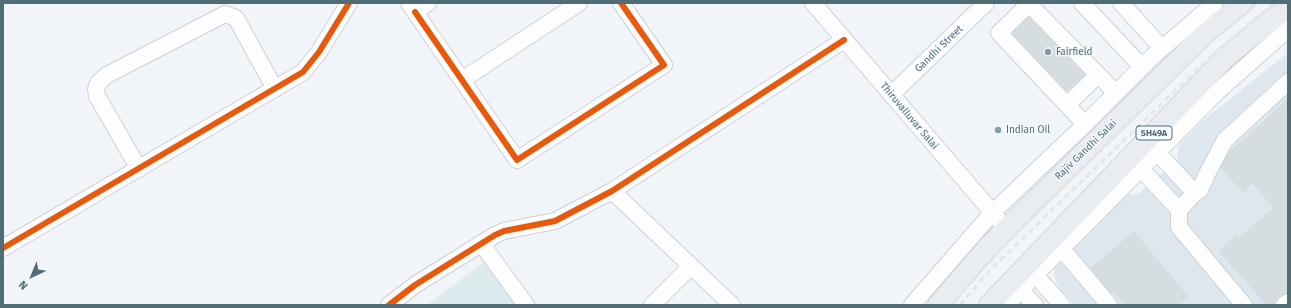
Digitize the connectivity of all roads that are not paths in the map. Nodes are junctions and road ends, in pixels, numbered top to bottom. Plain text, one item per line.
1 (348, 3) edge
2 (579, 3) edge
3 (621, 3) edge
4 (813, 3) edge
5 (986, 3) edge
6 (1082, 3) edge
7 (1121, 3) edge
8 (1215, 3) edge
9 (1243, 3) edge
10 (417, 6) edge
11 (1288, 7) edge
12 (1288, 29) edge
13 (844, 40) junction
14 (1162, 48) junction
15 (1142, 67) junction
16 (1098, 75) junction
17 (462, 80) junction
18 (1288, 82) edge
19 (275, 89) junction
20 (1116, 93) junction
21 (891, 95) junction
22 (1067, 105) junction
23 (1085, 124) junction
24 (1157, 152) junction
25 (1140, 168) junction
26 (139, 169) junction
27 (612, 191) junction
28 (1195, 193) junction
29 (1179, 210) junction
30 (992, 213) junction
31 (1006, 228) junction
32 (481, 243) junction
33 (3, 248) edge
34 (1061, 248) junction
35 (691, 266) junction
36 (1031, 270) junction
37 (1016, 285) junction
38 (1288, 302) edge
39 (390, 305) edge
40 (526, 305) edge
41 (652, 305) edge
42 (732, 305) edge
43 (912, 305) edge
44 (938, 305) edge
45 (989, 305) edge
46 (1007, 305) edge
47 (1036, 305) edge
48 (1062, 305) edge
49 (1109, 305) edge
50 (1244, 305) edge
51 (1284, 305) edge

1 - 19 street
2 - 17 street
3 - 17 street
4 - 13 street, Thiruvalluvar Salai
5 - 21 street, Gandhi Street
6 - 15 street
7 - 14 street
8 - 14 street
9 - 31 main road, Rajiv Gandhi Salai
10 - 17 street
11 - 36 main road, SH49A
12 - 24 street
13 - 21 street, Thiruvalluvar Salai
13 - 27 street
14 - 15 street
15 - 20 street
16 - 20 street
16 - 22 street
16 - 22 street
18 - 28 street
19 - 26 street
19 - 26 street
20 - 23 street
21 - 30 street, Thiruvalluvar Salai
22 - 23 street
23 - 30 street
24 - 25 street
24 - 28 street
25 - 29 street
25 - 34 street
26 - 33 street
27 - 32 street
27 - 35 street
28 - 29 street
29 - 50 street
30 - 31 street, Thiruvalluvar Salai
30 - 43 street
31 - 44 main road, Rajiv Gandhi Salai
32 - 39 street
32 - 40 street
34 - 36 street
34 - 49 street
35 - 41 street
35 - 42 street
36 - 37 main road, SH49A
36 - 48 street
37 - 45 main road, SH49A
37 - 46 street
37 - 47 street
38 - 51 street

